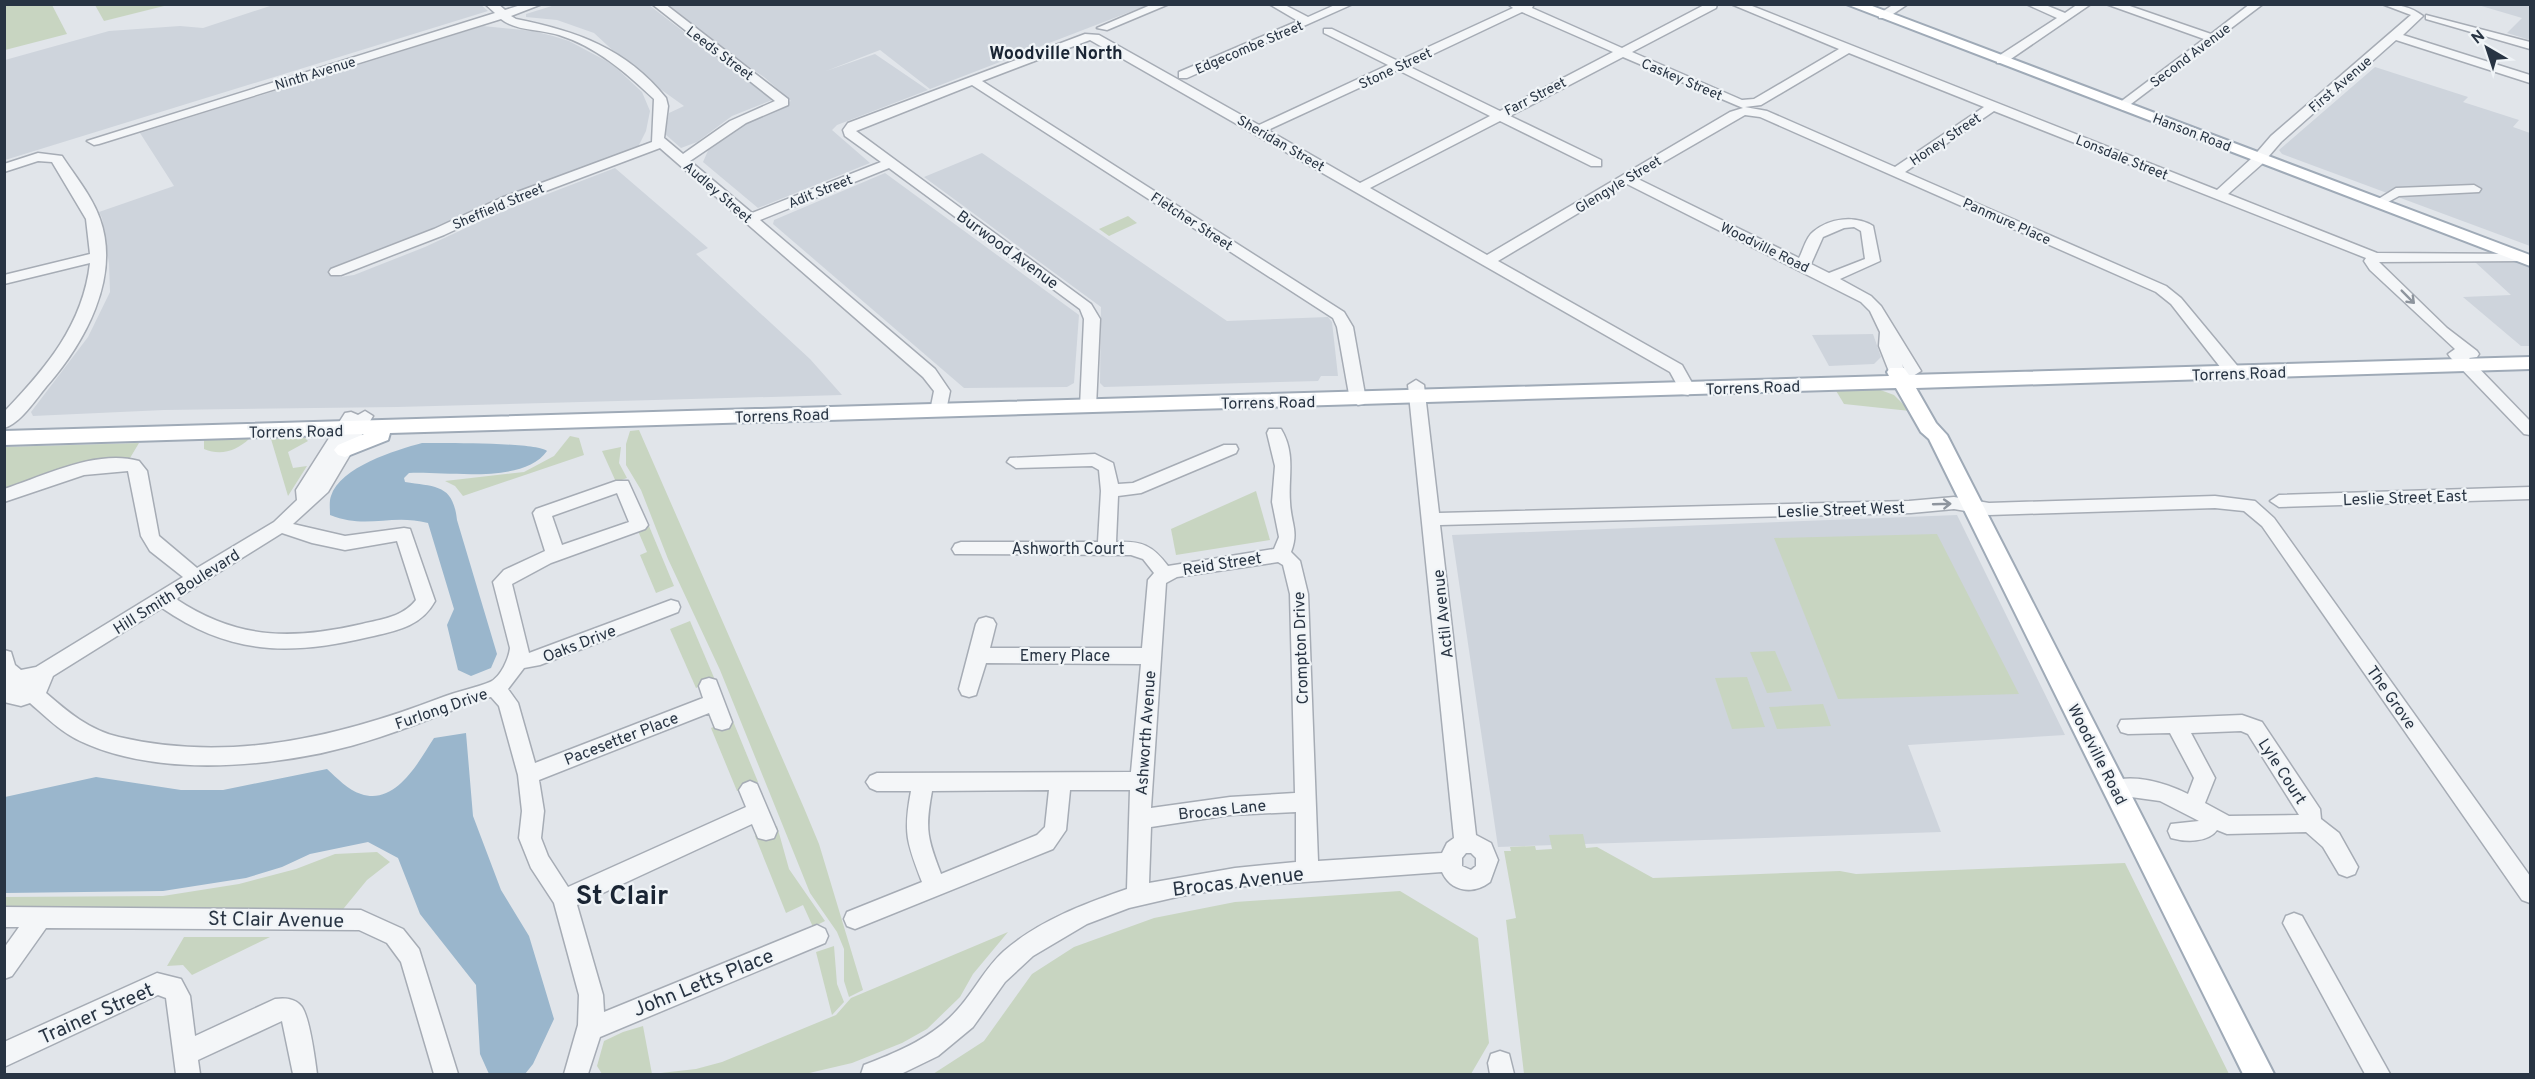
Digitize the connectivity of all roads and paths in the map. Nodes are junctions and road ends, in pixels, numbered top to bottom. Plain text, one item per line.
1 (490, 4) edge
2 (537, 4) edge
3 (657, 4) edge
4 (1164, 4) edge
5 (1274, 4) edge
6 (1348, 4) edge
7 (1736, 4) edge
8 (1853, 4) edge
9 (1869, 4) edge
10 (1903, 4) edge
11 (2031, 4) edge
12 (2086, 4) edge
13 (2111, 4) edge
14 (2258, 4) edge
15 (2387, 4) edge
16 (1522, 6) edge
17 (1712, 6) dead end
18 (2423, 12) edge
19 (1886, 14) junction
20 (502, 15) junction
21 (2066, 17) junction
22 (1308, 22) junction
23 (1103, 28) dead end
24 (1328, 31) dead end
25 (2395, 36) junction
26 (2212, 38) junction
27 (2528, 45) edge
28 (1848, 49) junction
29 (1621, 53) junction
30 (2003, 58) junction
31 (2507, 62) junction
32 (1399, 66) junction
33 (1183, 75) dead end
34 (2530, 79) edge
35 (972, 80) junction
36 (2126, 104) junction
37 (1993, 106) junction
38 (1750, 111) joint
39 (1499, 115) junction
40 (849, 130) joint
41 (1258, 130) junction
42 (94, 141) dead end
43 (661, 143) junction
44 (2261, 155) junction
45 (681, 160) junction
46 (890, 163) junction
47 (1596, 164) dead end
48 (4, 168) edge
49 (1896, 172) junction
50 (1627, 179) junction
51 (1360, 188) junction
52 (2474, 189) dead end
53 (2219, 195) junction
54 (2381, 200) junction
55 (750, 219) junction
56 (2491, 250) junction
57 (2528, 256) edge
58 (96, 257) junction
59 (2375, 257) junction
60 (1487, 261) junction
61 (1803, 266) junction
62 (336, 272) dead end
63 (1828, 278) junction
64 (4, 280) edge
65 (2530, 352) edge
66 (2465, 358) junction
67 (2530, 363) edge
68 (2229, 367) junction
69 (1907, 376) junction
70 (1684, 383) junction
71 (1874, 383) junction
72 (1417, 391) junction
73 (1357, 393) junction
74 (1088, 401) junction
75 (1914, 403) junction
76 (940, 405) junction
77 (844, 408) junction
78 (4, 425) edge
79 (352, 428) junction
80 (320, 430) junction
81 (2530, 430) edge
82 (1275, 433) dead end
83 (1937, 435) junction
84 (4, 438) edge
85 (1230, 449) dead end
86 (322, 462) junction
87 (1016, 462) dead end
88 (1110, 491) junction
89 (2530, 493) edge
90 (4, 496) edge
91 (306, 501) junction
92 (2279, 501) dead end
93 (2249, 505) joint
94 (1973, 507) junction
95 (1431, 519) junction
96 (280, 526) junction
97 (1107, 547) junction
98 (961, 549) dead end
99 (1281, 555) junction
100 (556, 556) junction
101 (1164, 574) junction
102 (197, 578) junction
103 (163, 600) junction
104 (671, 607) dead end
105 (986, 624) dead end
106 (978, 655) junction
107 (1151, 656) junction
108 (4, 657) edge
109 (519, 661) junction
110 (21, 688) edge
111 (496, 689) junction
112 (969, 689) dead end
113 (722, 722) dead end
114 (2176, 725) junction
115 (2128, 726) dead end
116 (528, 775) junction
117 (1141, 781) junction
118 (877, 782) dead end
119 (923, 782) junction
120 (1060, 783) junction
121 (2116, 789) junction
122 (750, 790) dead end
123 (1305, 802) junction
124 (2193, 807) junction
125 (2213, 818) junction
126 (1140, 819) junction
127 (2309, 821) junction
128 (2179, 831) dead end
129 (1466, 844) junction
130 (1449, 862) junction
131 (2348, 867) dead end
132 (1306, 873) junction
133 (935, 887) junction
134 (2530, 893) edge
135 (1138, 896) junction
136 (564, 900) junction
137 (4, 917) edge
138 (40, 917) junction
139 (855, 919) dead end
140 (2294, 924) dead end
141 (817, 936) dead end
142 (4, 968) edge
143 (590, 1029) junction
144 (4, 1055) edge
145 (187, 1064) edge
146 (305, 1074) edge
147 (446, 1074) edge
148 (576, 1074) edge
149 (873, 1074) edge
150 (2259, 1074) edge
151 (2378, 1074) edge

1 - 20 street
2 - 20 street, Ninth Avenue
3 - 45 street, Leeds Street
4 - 23 street
5 - 22 street
6 - 22 street, Edgecombe Street
7 - 28 street, Lonsdale Street
8 - 19 main road, Hanson Road
9 - 19 main road, Hanson Road
10 - 19 street
11 - 21 street
12 - 21 street
13 - 26 street
14 - 26 street, Second Avenue
15 - 18 street
16 - 29 street, Caskey Street
16 - 32 street, Stone Street
17 - 29 street, Farr Street
18 - 25 street, First Avenue
18 - 27 street
19 - 30 main road, Hanson Road
20 - 42 street, Ninth Avenue
20 - 43 street
21 - 30 street
22 - 33 street, Edgecombe Street
24 - 32 street
25 - 31 street
25 - 44 street, First Avenue
26 - 36 street, Second Avenue
27 - 31 street
28 - 29 street, Caskey Street
28 - 37 street, Lonsdale Street
29 - 39 street, Farr Street
30 - 36 main road, Hanson Road
31 - 34 street
32 - 39 street
32 - 41 street, Stone Street
35 - 40 street, Sheridan Street
35 - 41 street, Sheridan Street
35 - 73 street, Fletcher Street
36 - 44 main road, Hanson Road
37 - 49 street, Honey Street
37 - 53 street, Lonsdale Street
38 - 49 street, Panmure Place
38 - 50 street, Glengyle Street
39 - 47 street
39 - 51 street, Farr Street
40 - 46 street, Burwood Avenue
41 - 51 street, Sheridan Street
43 - 45 street, Audley Street
43 - 62 street, Sheffield Street
44 - 53 street, First Avenue
44 - 54 main road, Hanson Road
45 - 55 street, Audley Street
46 - 55 street, Adit Street
46 - 74 street, Burwood Avenue
48 - 58 street
49 - 68 street, Panmure Place
50 - 60 street, Glengyle Street
50 - 61 street, Woodville Road
51 - 60 street, Sheridan Street
52 - 54 street
53 - 59 street, Lonsdale Street
54 - 56 main road, Hanson Road
54 - 57 main road, Hanson Road
55 - 76 street, Audley Street
56 - 57 main road, Hanson Road
56 - 59 street
58 - 64 street
58 - 78 street
59 -> 66 street
60 - 70 street, Sheridan Street
61 - 63 street, Woodville Road
61 - 63 street
63 - 69 street, Woodville Road
65 - 66 main road, Torrens Road
66 - 67 main road, Torrens Road
66 - 68 main road, Torrens Road
66 - 81 street
68 - 69 main road, Torrens Road
69 - 70 main road, Torrens Road
69 - 71 main road, Torrens Road
69 - 75 main road, Woodville Road
69 - 83 main road, Woodville Road
70 - 71 main road, Torrens Road
70 - 72 main road, Torrens Road
71 - 75 main road
72 - 73 main road, Torrens Road
72 - 95 street, Actil Avenue
73 - 74 main road, Torrens Road
74 - 76 main road, Torrens Road
75 - 83 main road, Woodville Road
76 - 77 main road, Torrens Road
77 - 79 main road, Torrens Road
77 - 79 main road, Torrens Road
78 - 79 main road, Torrens Road
79 - 80 main road, Torrens Road
79 - 86 street, Hill Smith Boulevard
79 - 91 street, Hill Smith Boulevard
80 - 84 main road, Torrens Road
80 - 86 street
82 - 99 street
83 - 94 main road, Woodville Road
85 - 88 street
86 - 91 street, Hill Smith Boulevard
87 - 88 street
88 - 97 street
89 - 92 street, Leslie Street East
90 - 102 street
91 - 96 street, Hill Smith Boulevard
93 - 94 street, Leslie Street West
93 - 134 street, The Grove
95 -> 94 street, Leslie Street West
94 - 121 main road, Woodville Road
95 - 129 street, Actil Avenue
96 - 102 street, Hill Smith Boulevard
96 - 103 street
97 - 98 street, Ashworth Court
97 - 101 street, Ashworth Court
99 - 101 street, Reid Street
99 - 123 street, Crompton Drive
100 - 100 street
100 - 109 street
101 - 107 street, Ashworth Avenue
102 - 103 street, Hill Smith Boulevard
103 - 110 street, Hill Smith Boulevard
104 - 109 street, Oaks Drive
105 - 106 street
106 - 107 street, Emery Place
106 - 112 street
107 - 117 street, Ashworth Avenue
108 - 110 street, Furlong Drive
109 - 111 street, Oaks Drive
110 - 111 street, Furlong Drive
111 - 116 street, Furlong Drive
113 - 116 street, Pacesetter Place
114 - 115 street, Lyle Court
114 - 124 street
114 - 127 street, Lyle Court
116 - 136 street, Furlong Drive
117 - 120 street
117 - 126 street, Ashworth Avenue
118 - 119 street
119 - 120 street
119 - 133 street
120 - 133 street
121 - 124 street, Lyle Court
121 - 150 main road, Woodville Road
122 - 136 street
123 - 126 street, Brocas Lane
123 - 132 street, Crompton Drive
124 - 125 street, Lyle Court
125 - 127 street, Lyle Court
125 - 128 street
126 - 135 street, Ashworth Avenue
127 - 131 street, Lyle Court
129 - 130 street
129 - 130 street
130 - 132 street, Brocas Avenue
132 - 135 street, Brocas Avenue
133 - 139 street
135 - 149 street, Brocas Avenue
136 - 143 street, Furlong Drive
137 - 138 street, St Clair Avenue
138 - 142 street
138 - 147 street, St Clair Avenue
140 - 151 street
141 - 143 street, John Letts Place
143 - 148 street, Furlong Drive
144 - 145 street, Trainer Street
145 - 146 street

